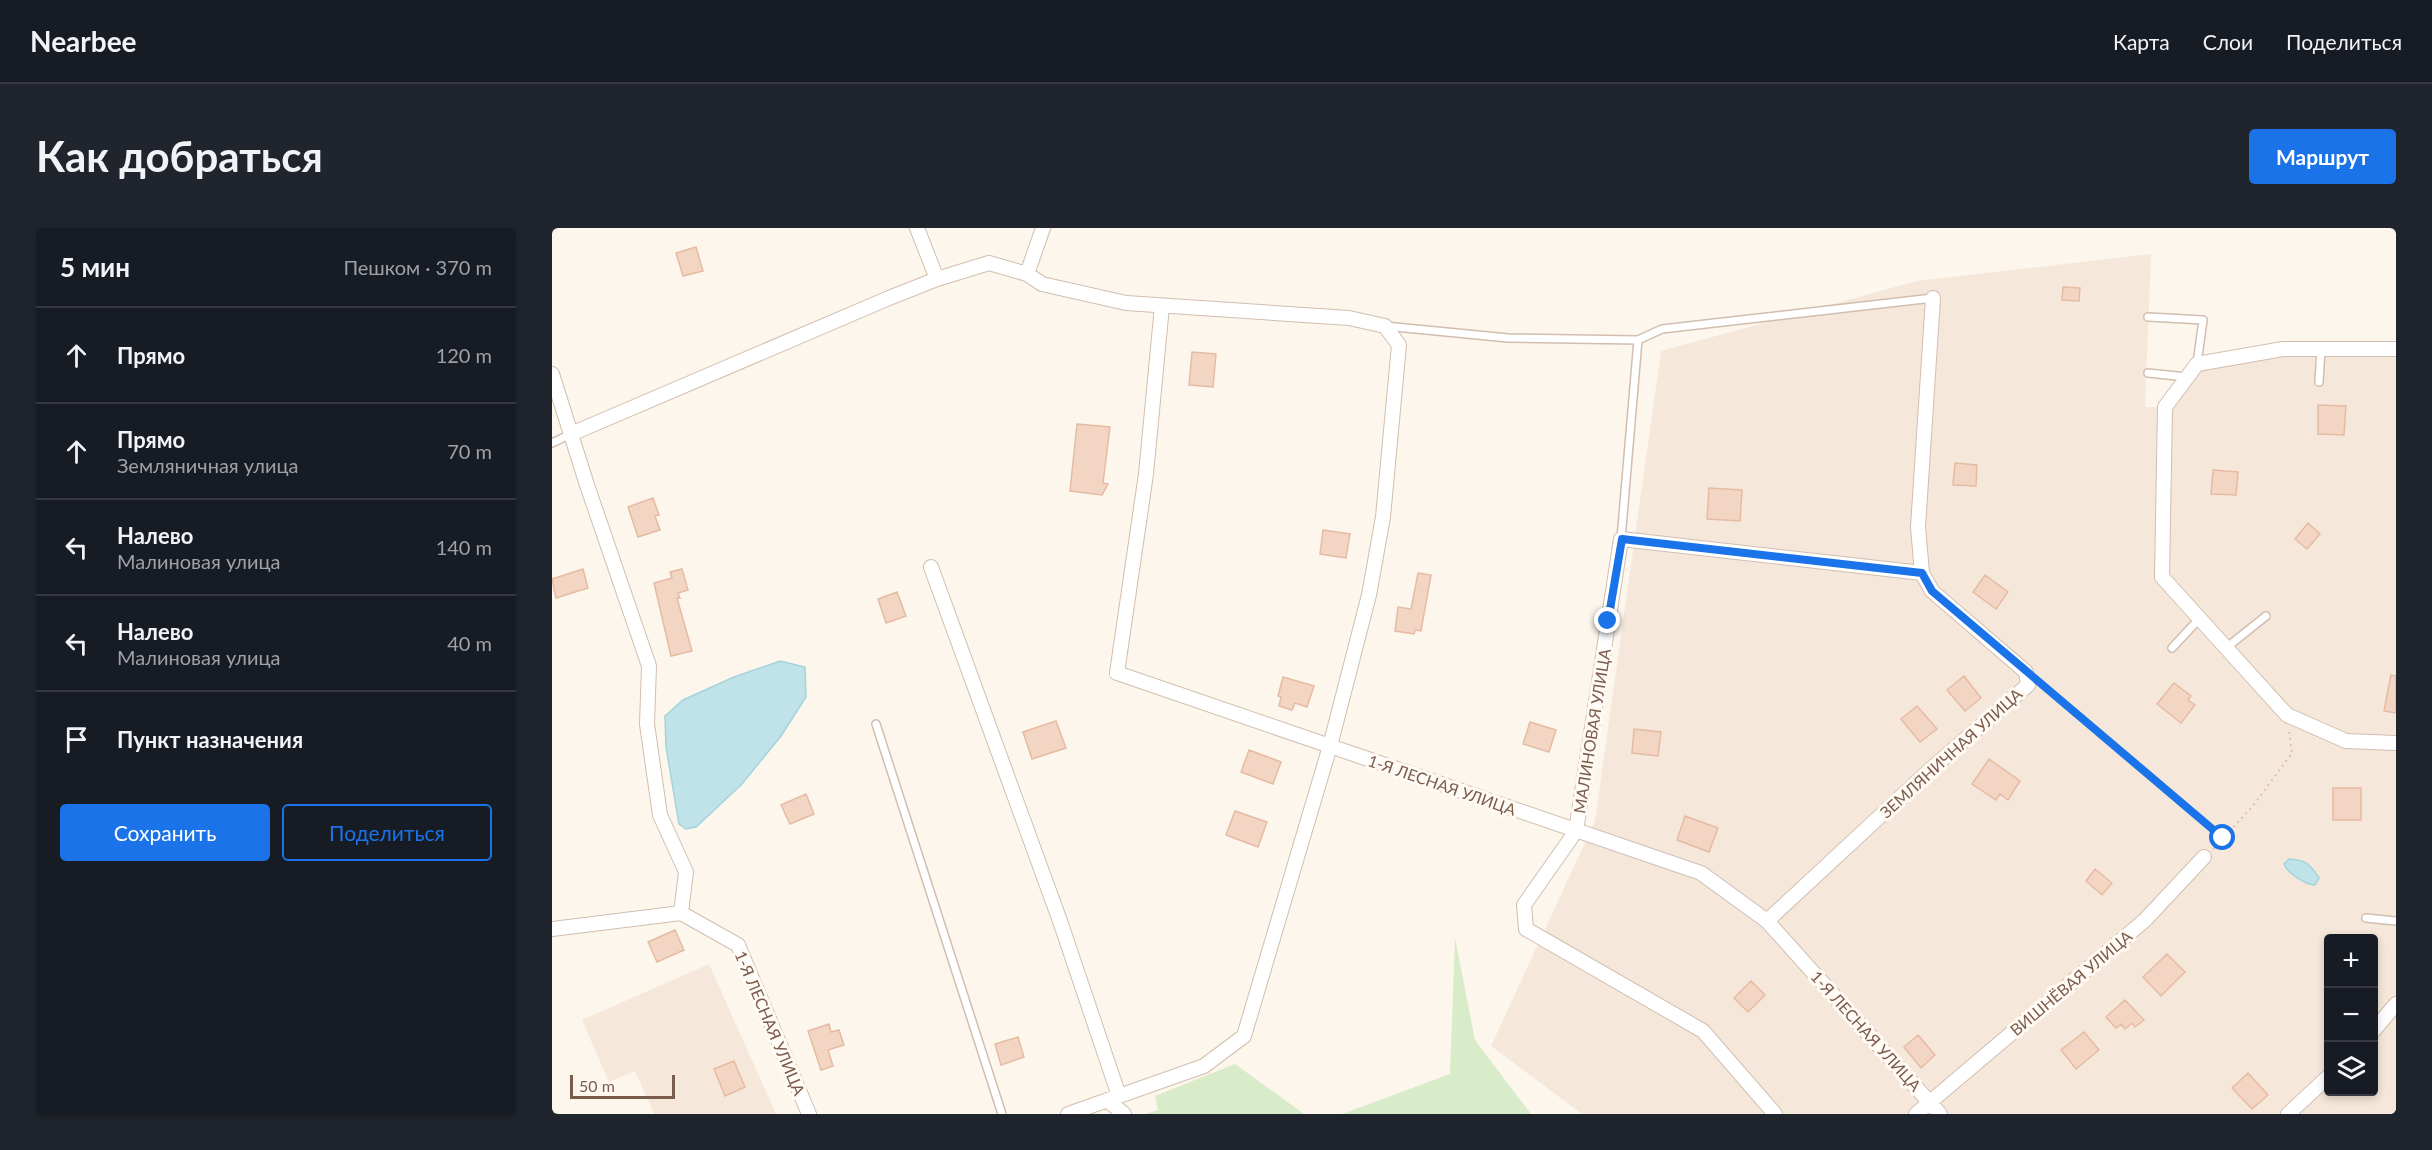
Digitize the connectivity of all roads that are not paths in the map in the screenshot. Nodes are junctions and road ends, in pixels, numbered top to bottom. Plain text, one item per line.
1 (917, 228) edge
2 (1043, 228) edge
3 (1027, 274) junction
4 (937, 279) junction
5 (1933, 298) joint
6 (1162, 306) junction
7 (2148, 317) dead end
8 (1385, 326) junction
9 (1638, 340) junction
10 (2321, 349) junction
11 (2396, 350) edge
12 (2197, 364) junction
13 (2148, 373) dead end
14 (552, 374) edge
15 (2187, 377) junction
16 (2319, 382) dead end
17 (571, 434) junction
18 (552, 443) edge
19 (1622, 539) junction
20 (931, 567) dead end
21 (1922, 573) junction
22 (2266, 616) dead end
23 (2199, 618) junction
24 (2172, 648) dead end
25 (2226, 648) junction
26 (876, 724) dead end
27 (2396, 743) edge
28 (1330, 746) junction
29 (1576, 831) junction
30 (2204, 857) road end
31 (681, 913) junction
32 (2366, 918) dead end
33 (1767, 921) junction
34 (2396, 921) edge
35 (552, 929) edge
36 (2396, 1004) edge
37 (2378, 1024) edge
38 (2324, 1081) edge
39 (1113, 1098) junction
40 (1930, 1102) junction
41 (809, 1114) edge
42 (1002, 1114) edge
43 (1068, 1114) edge
44 (1124, 1114) edge
45 (1775, 1114) edge
46 (1916, 1114) edge
47 (1940, 1114) edge
48 (2288, 1114) edge

1 - 4 street
2 - 3 street
3 - 4 street
3 - 6 street
4 - 17 street
5 - 9 lane
5 - 21 street
6 - 8 street
6 - 28 street, 1-Я ЛЕСНАЯ УЛИЦА
7 - 12 lane
8 - 9 lane
8 - 28 street
9 - 19 lane
10 - 11 street
10 - 12 street
10 - 16 lane
12 - 15 street
13 - 15 lane
14 - 17 street
15 - 23 street
17 - 18 lane
17 - 31 street
19 - 21 street
19 - 29 street, МАЛИНОВАЯ УЛИЦА
20 - 39 street
21 - 33 street, ЗЕМЛЯНИЧНАЯ УЛИЦА
22 - 25 lane
23 - 24 lane
23 - 25 street
25 - 27 street
26 - 42 lane
28 - 29 street, 1-Я ЛЕСНАЯ УЛИЦА
28 - 39 street
29 - 33 street, 1-Я ЛЕСНАЯ УЛИЦА
29 - 45 street
30 - 40 street, ВИШНЁВАЯ УЛИЦА
31 - 35 street
31 - 41 street, 1-Я ЛЕСНАЯ УЛИЦА
32 - 34 lane
33 - 40 street, 1-Я ЛЕСНАЯ УЛИЦА
36 - 37 street
38 - 48 street
39 - 43 street
39 - 44 street
40 - 46 street, ВИШНЁВАЯ УЛИЦА
40 - 47 street, 1-Я ЛЕСНАЯ УЛИЦА

